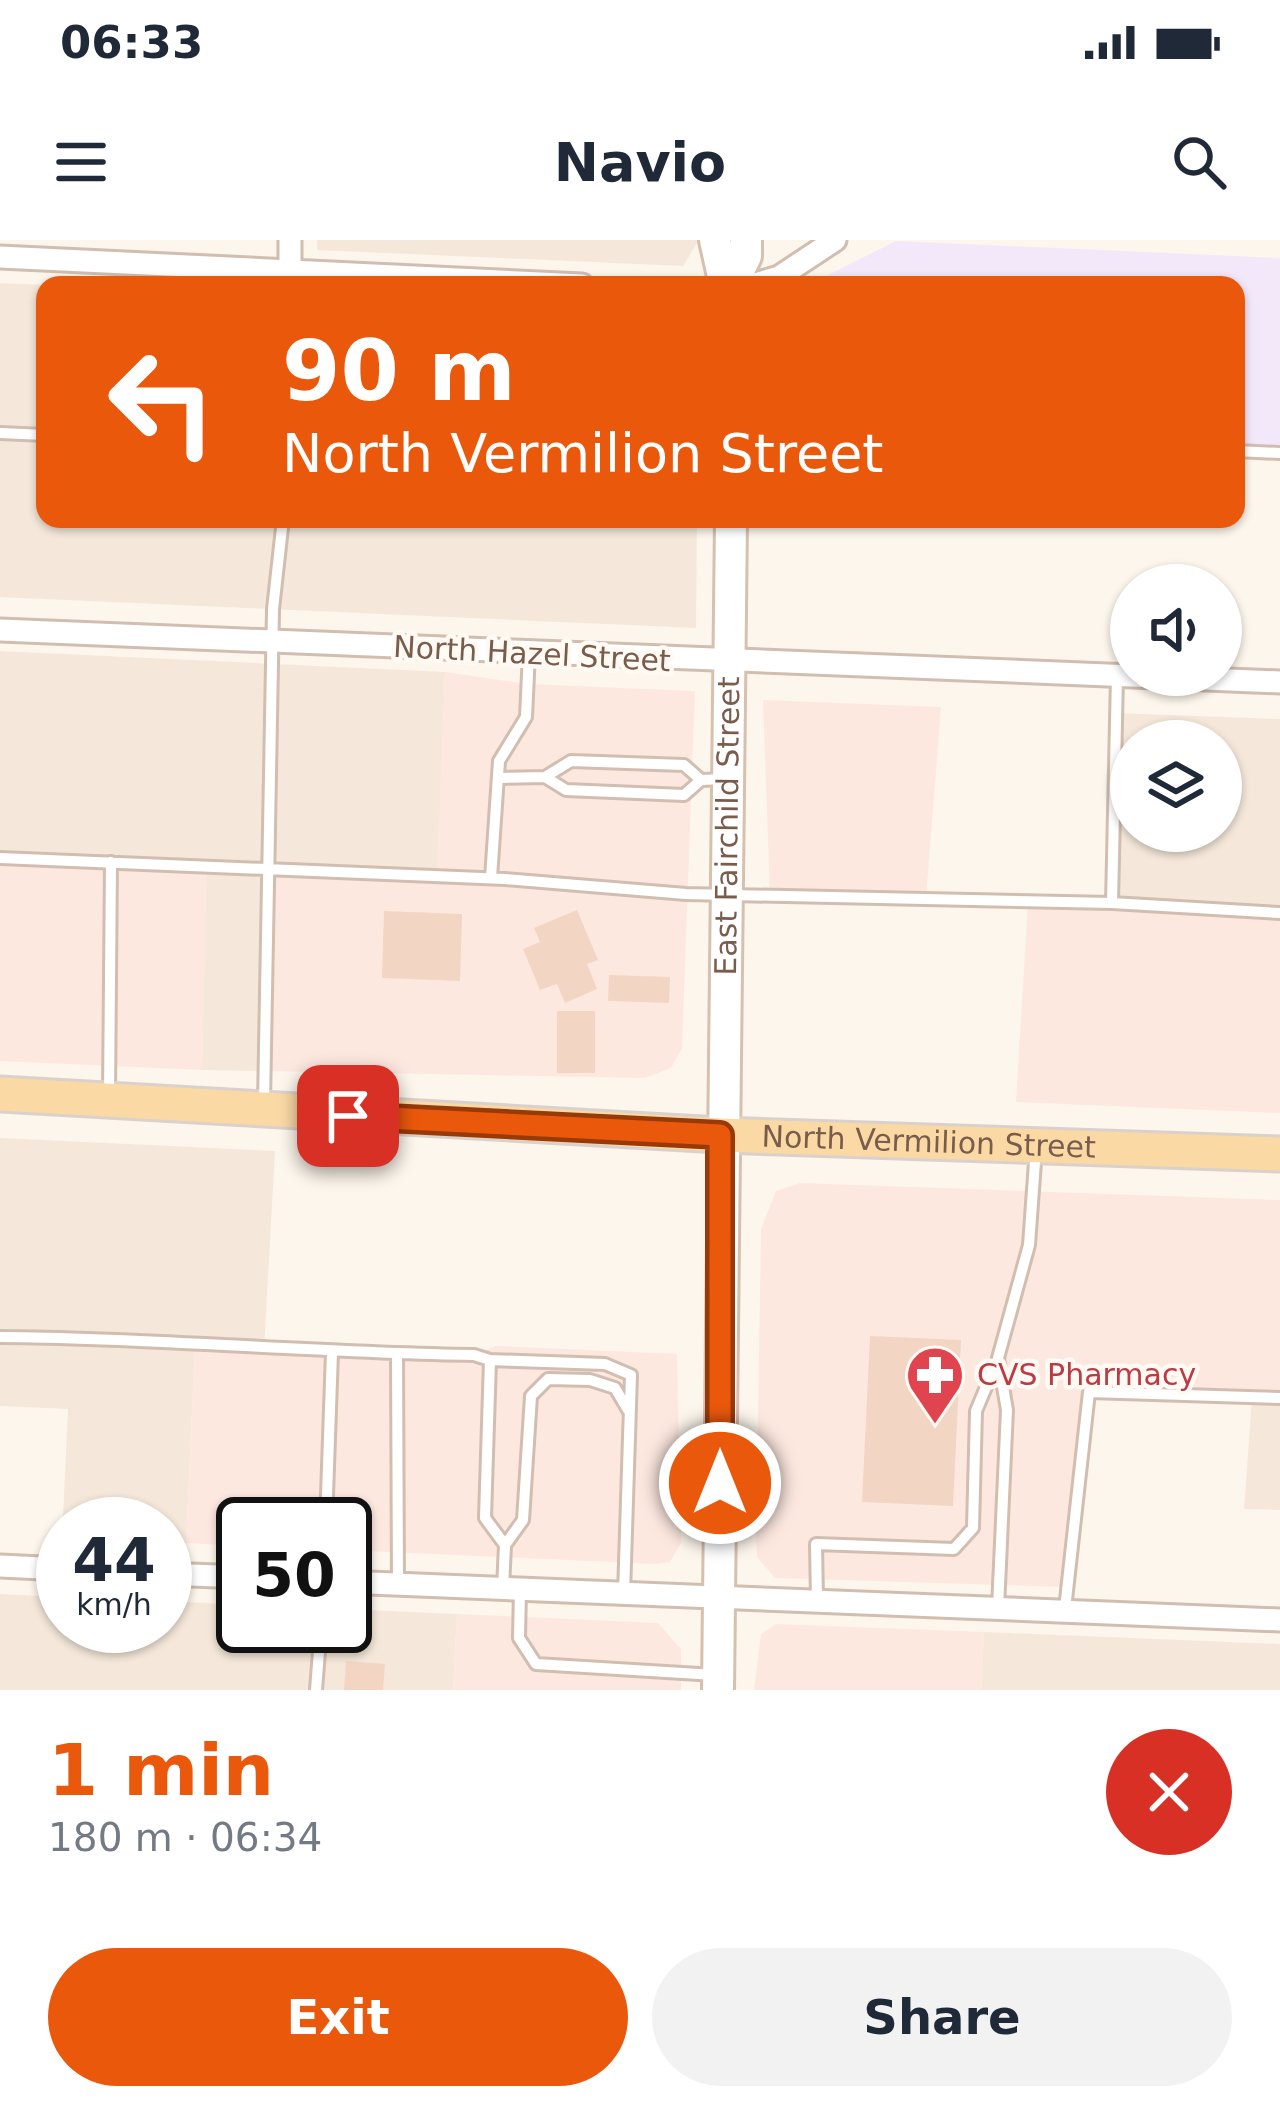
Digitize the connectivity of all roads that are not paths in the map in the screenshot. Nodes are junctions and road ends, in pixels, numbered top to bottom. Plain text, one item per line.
1 (290, 240) edge
2 (716, 240) edge
3 (746, 240) edge
4 (835, 240) edge
5 (0, 257) edge
6 (262, 276) edge
7 (290, 276) edge
8 (726, 276) edge
9 (734, 276) edge
10 (781, 276) edge
11 (0, 433) edge
12 (36, 435) edge
13 (1245, 452) edge
14 (1280, 453) edge
15 (282, 528) edge
16 (731, 528) edge
17 (0, 630) edge
18 (272, 642) junction
19 (529, 653) junction
20 (729, 663) junction
21 (1110, 677) edge
22 (1242, 681) edge
23 (1280, 682) edge
24 (1117, 696) edge
25 (545, 777) junction
26 (498, 778) junction
27 (714, 780) junction
28 (0, 858) edge
29 (111, 862) junction
30 (272, 868) junction
31 (491, 878) junction
32 (724, 895) junction
33 (1112, 903) junction
34 (1280, 913) edge
35 (0, 1094) edge
36 (109, 1099) junction
37 (263, 1112) junction
38 (720, 1135) junction
39 (1036, 1144) junction
40 (1280, 1154) edge
41 (0, 1337) edge
42 (332, 1352) junction
43 (397, 1354) junction
44 (998, 1358) junction
45 (490, 1360) junction
46 (1280, 1398) edge
47 (630, 1413) junction
48 (327, 1497) edge
49 (505, 1545) junction
50 (0, 1566) edge
51 (36, 1568) edge
52 (372, 1583) edge
53 (398, 1584) junction
54 (512, 1589) junction
55 (624, 1594) junction
56 (719, 1595) junction
57 (817, 1600) junction
58 (998, 1608) junction
59 (1065, 1609) junction
60 (1280, 1620) edge
61 (318, 1653) edge
62 (718, 1682) edge
63 (316, 1690) edge

1 - 7 street
2 - 8 street
3 - 9 street
4 - 10 street
5 - 6 street
11 - 12 lane
13 - 14 lane
15 - 18 lane
16 - 20 street, East Fairchild Street
17 - 18 street, North Hazel Street
18 - 19 street, North Hazel Street
18 - 30 lane
19 - 20 street, North Hazel Street
19 - 26 lane
20 - 21 street, North Hazel Street
20 - 27 street, East Fairchild Street
22 - 23 street, North Hazel Street
24 - 33 lane
25 - 26 lane
25 - 27 lane
25 - 27 lane
26 - 31 lane
27 - 32 street, East Fairchild Street
28 - 29 lane
29 - 30 lane
29 - 36 lane
30 - 31 lane
30 - 37 lane
31 - 32 lane
32 - 33 lane
32 - 38 street, East Fairchild Street
33 - 34 lane
35 - 36 main road, North Vermilion Street
36 - 37 main road, North Vermilion Street
37 - 38 main road, North Vermilion Street
38 - 39 main road, North Vermilion Street
38 - 56 street, East Fairchild Street
39 - 40 main road, North Vermilion Street
39 - 44 lane
41 - 42 lane
42 - 43 lane
42 - 48 lane
43 - 45 lane
43 - 53 lane
44 - 57 lane
44 - 58 lane
45 - 47 lane
45 - 49 lane
46 - 59 lane
47 - 49 lane
47 - 55 lane
49 - 54 lane
50 - 51 street
52 - 53 street
53 - 54 street
54 - 55 street
54 - 62 lane
55 - 56 street
56 - 57 street
56 - 62 street, East Fairchild Street
57 - 58 street
58 - 59 street
59 - 60 street
61 - 63 lane

